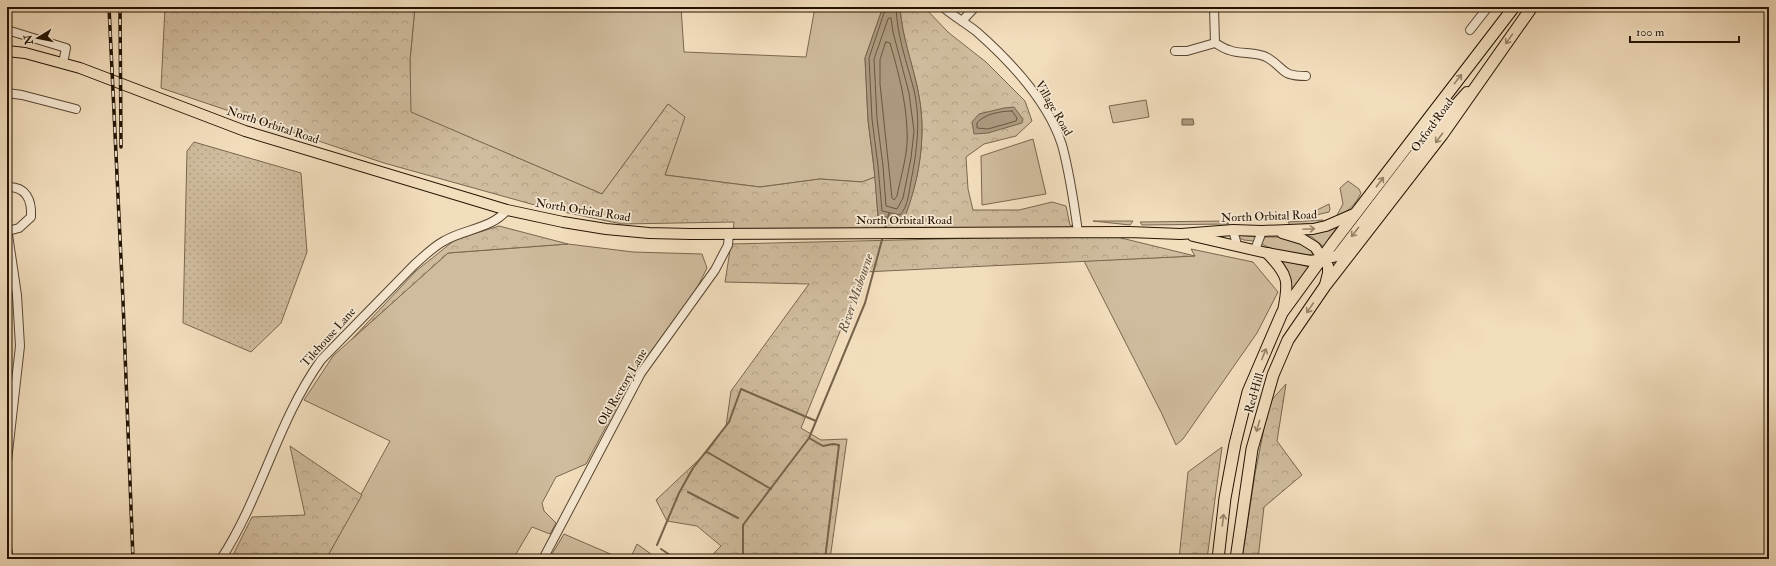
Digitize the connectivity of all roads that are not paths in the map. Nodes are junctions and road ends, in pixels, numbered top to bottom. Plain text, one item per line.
1 (942, 7) edge
2 (975, 7) edge
3 (1214, 7) edge
4 (1488, 7) edge
5 (1514, 7) edge
6 (1532, 7) edge
7 (962, 21) junction
8 (7, 30) edge
9 (1470, 30) dead end
10 (1215, 43) junction
11 (7, 51) edge
12 (1175, 51) dead end
13 (63, 62) junction
14 (1486, 72) junction
15 (1306, 76) dead end
16 (7, 93) edge
17 (76, 109) dead end
18 (7, 187) edge
19 (507, 210) junction
20 (1356, 213) junction
21 (1232, 230) junction
22 (1266, 231) junction
23 (1078, 232) junction
24 (729, 233) junction
25 (8, 234) edge
26 (1181, 234) junction
27 (1236, 246) junction
28 (1255, 250) junction
29 (1267, 253) junction
30 (1349, 254) joint
31 (1322, 258) junction
32 (1325, 286) junction
33 (1282, 313) junction
34 (7, 461) edge
35 (7, 548) edge
36 (9, 559) edge
37 (221, 559) edge
38 (543, 559) edge
39 (1218, 559) edge
40 (1236, 559) edge

1 - 7 street, Village Road
2 - 7 street
3 - 10 street
4 - 9 street
20 -> 5 highway, Oxford Road
6 -> 14 highway, Oxford Road
7 - 23 street, Village Road
8 - 13 street
10 - 12 street
10 - 15 street
11 - 13 main road, North Orbital Road
13 - 19 main road, North Orbital Road
14 -> 30 highway, Oxford Road
14 -> 31 main road, North Orbital Road
16 - 17 street
18 - 25 street
19 - 24 main road, North Orbital Road
19 - 37 street, Tilehouse Lane
22 -> 20 main road, North Orbital Road
20 - 31 highway, Oxford Road
21 - 22 main road, North Orbital Road
21 - 26 main road, North Orbital Road
21 - 27 street
22 - 28 street
22 - 31 main road
23 - 24 main road, North Orbital Road
23 - 26 main road, North Orbital Road
24 - 38 street, Old Rectory Lane
25 - 34 street
26 - 27 main road, North Orbital Road
27 - 28 main road, North Orbital Road
28 - 29 main road, North Orbital Road
29 - 31 main road, North Orbital Road
29 - 33 main road
30 - 32 highway, Red Hill
31 - 32 main road
31 - 33 highway, Red Hill
32 -> 40 highway, Red Hill
39 -> 33 highway, Red Hill
35 - 36 street

